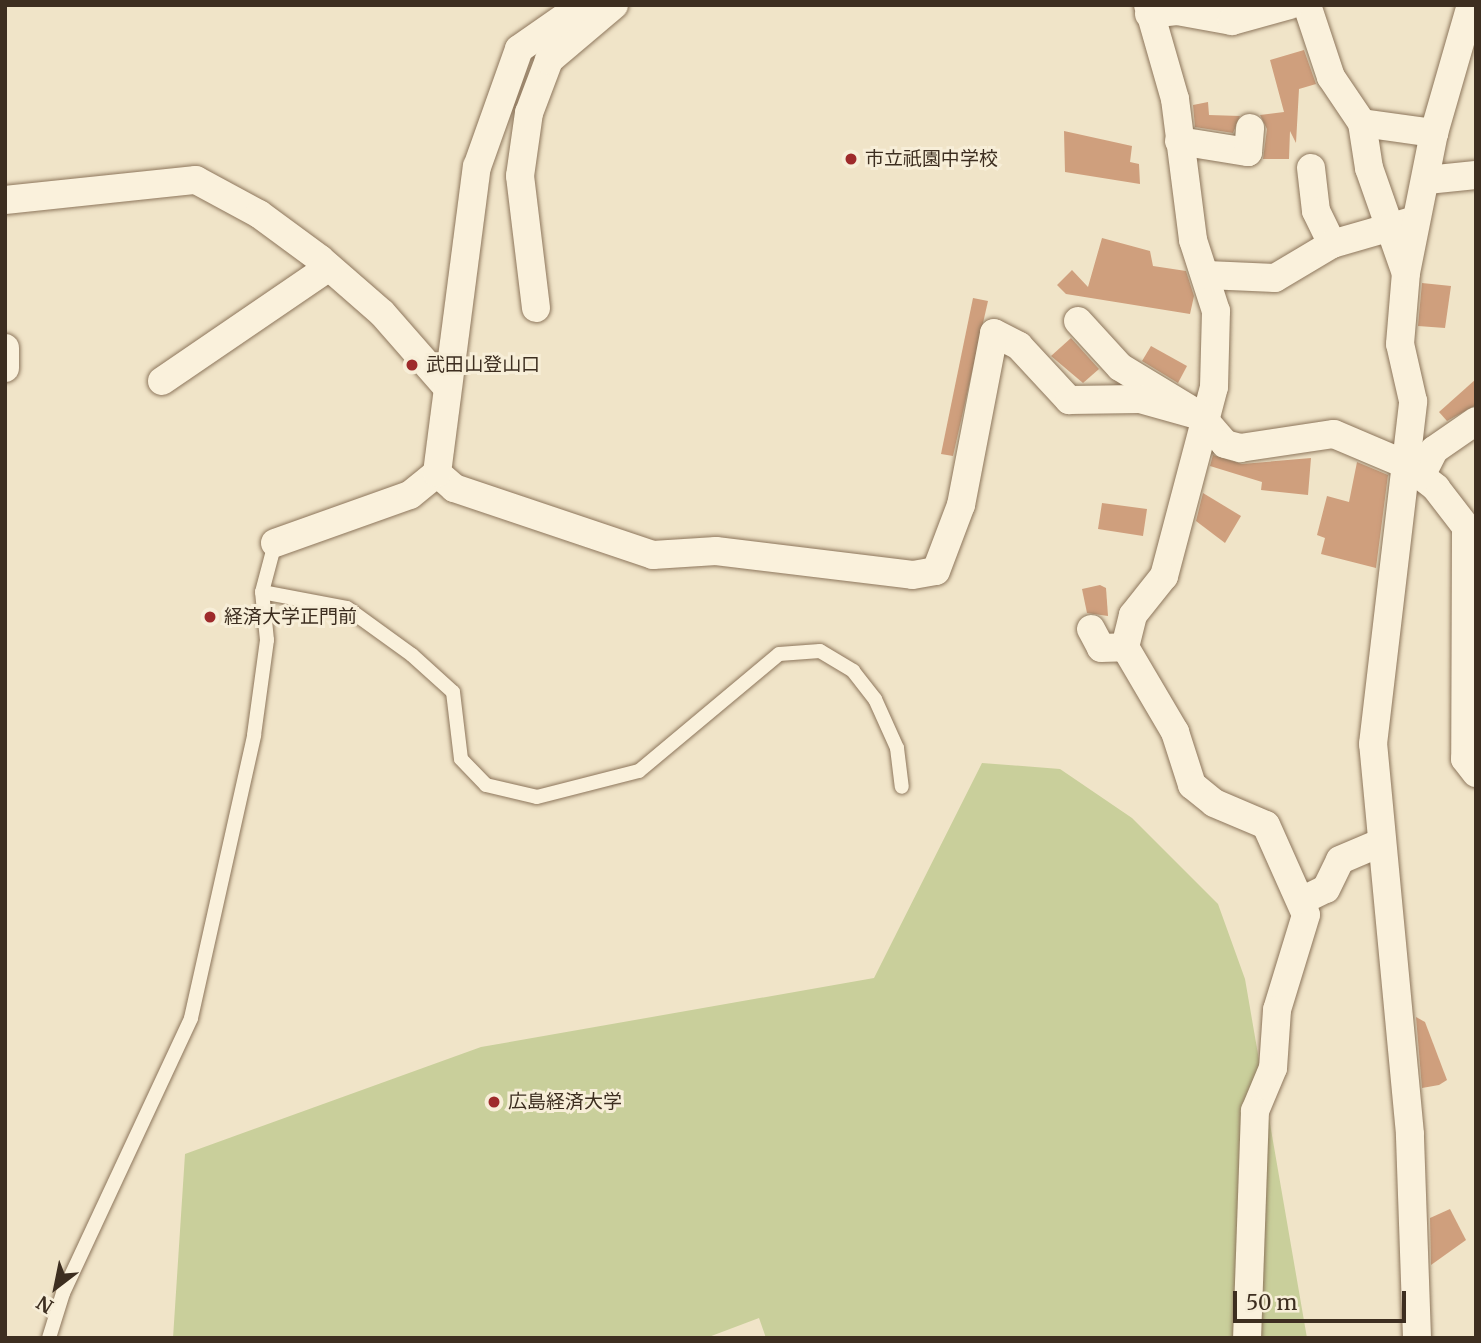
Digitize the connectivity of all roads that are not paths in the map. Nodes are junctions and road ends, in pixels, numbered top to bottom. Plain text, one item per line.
1 (582, 5) edge
2 (614, 5) edge
3 (1290, 5) edge
4 (1307, 5) edge
5 (1471, 5) edge
6 (1149, 10) edge
7 (1216, 13) edge
8 (1362, 123) junction
9 (1250, 128) dead end
10 (1434, 133) junction
11 (1180, 141) junction
12 (1311, 168) dead end
13 (1476, 175) edge
14 (1427, 180) junction
15 (5, 200) edge
16 (1404, 224) junction
17 (1332, 243) junction
18 (329, 267) junction
19 (1207, 275) junction
20 (536, 307) dead end
21 (1078, 321) dead end
22 (5, 348) edge
23 (5, 368) edge
24 (162, 382) dead end
25 (446, 386) junction
26 (1201, 416) junction
27 (1476, 421) edge
28 (1414, 470) junction
29 (437, 473) junction
30 (1471, 523) edge
31 (275, 543) joint
32 (1471, 584) edge
33 (262, 592) junction
34 (1091, 629) dead end
35 (1125, 647) junction
36 (1471, 727) edge
37 (1476, 773) edge
38 (902, 787) dead end
39 (1380, 843) junction
40 (1303, 901) junction
41 (50, 1338) edge
42 (1247, 1338) edge
43 (1417, 1338) edge

1 - 25 street
2 - 20 street
3 - 7 street
4 - 8 street
5 - 10 street
6 - 7 street
6 - 11 street
8 - 10 street
8 - 16 street
9 - 11 street
10 - 14 street
11 - 19 street
12 - 17 street
13 - 14 street
14 - 16 street
15 - 18 street
16 - 17 street
16 - 28 street
17 - 19 street
18 - 24 street
18 - 25 street
19 - 26 street
21 - 26 street
22 - 23 street
25 - 29 street
26 - 28 street
26 - 29 street
26 - 35 street
27 - 28 street
28 - 30 street
28 - 39 street
29 - 31 street
30 - 32 street
31 - 33 lane
32 - 36 street
33 - 38 lane
33 - 41 lane
34 - 35 street
35 - 40 street
36 - 37 street
39 - 40 street
39 - 43 street
40 - 42 street

